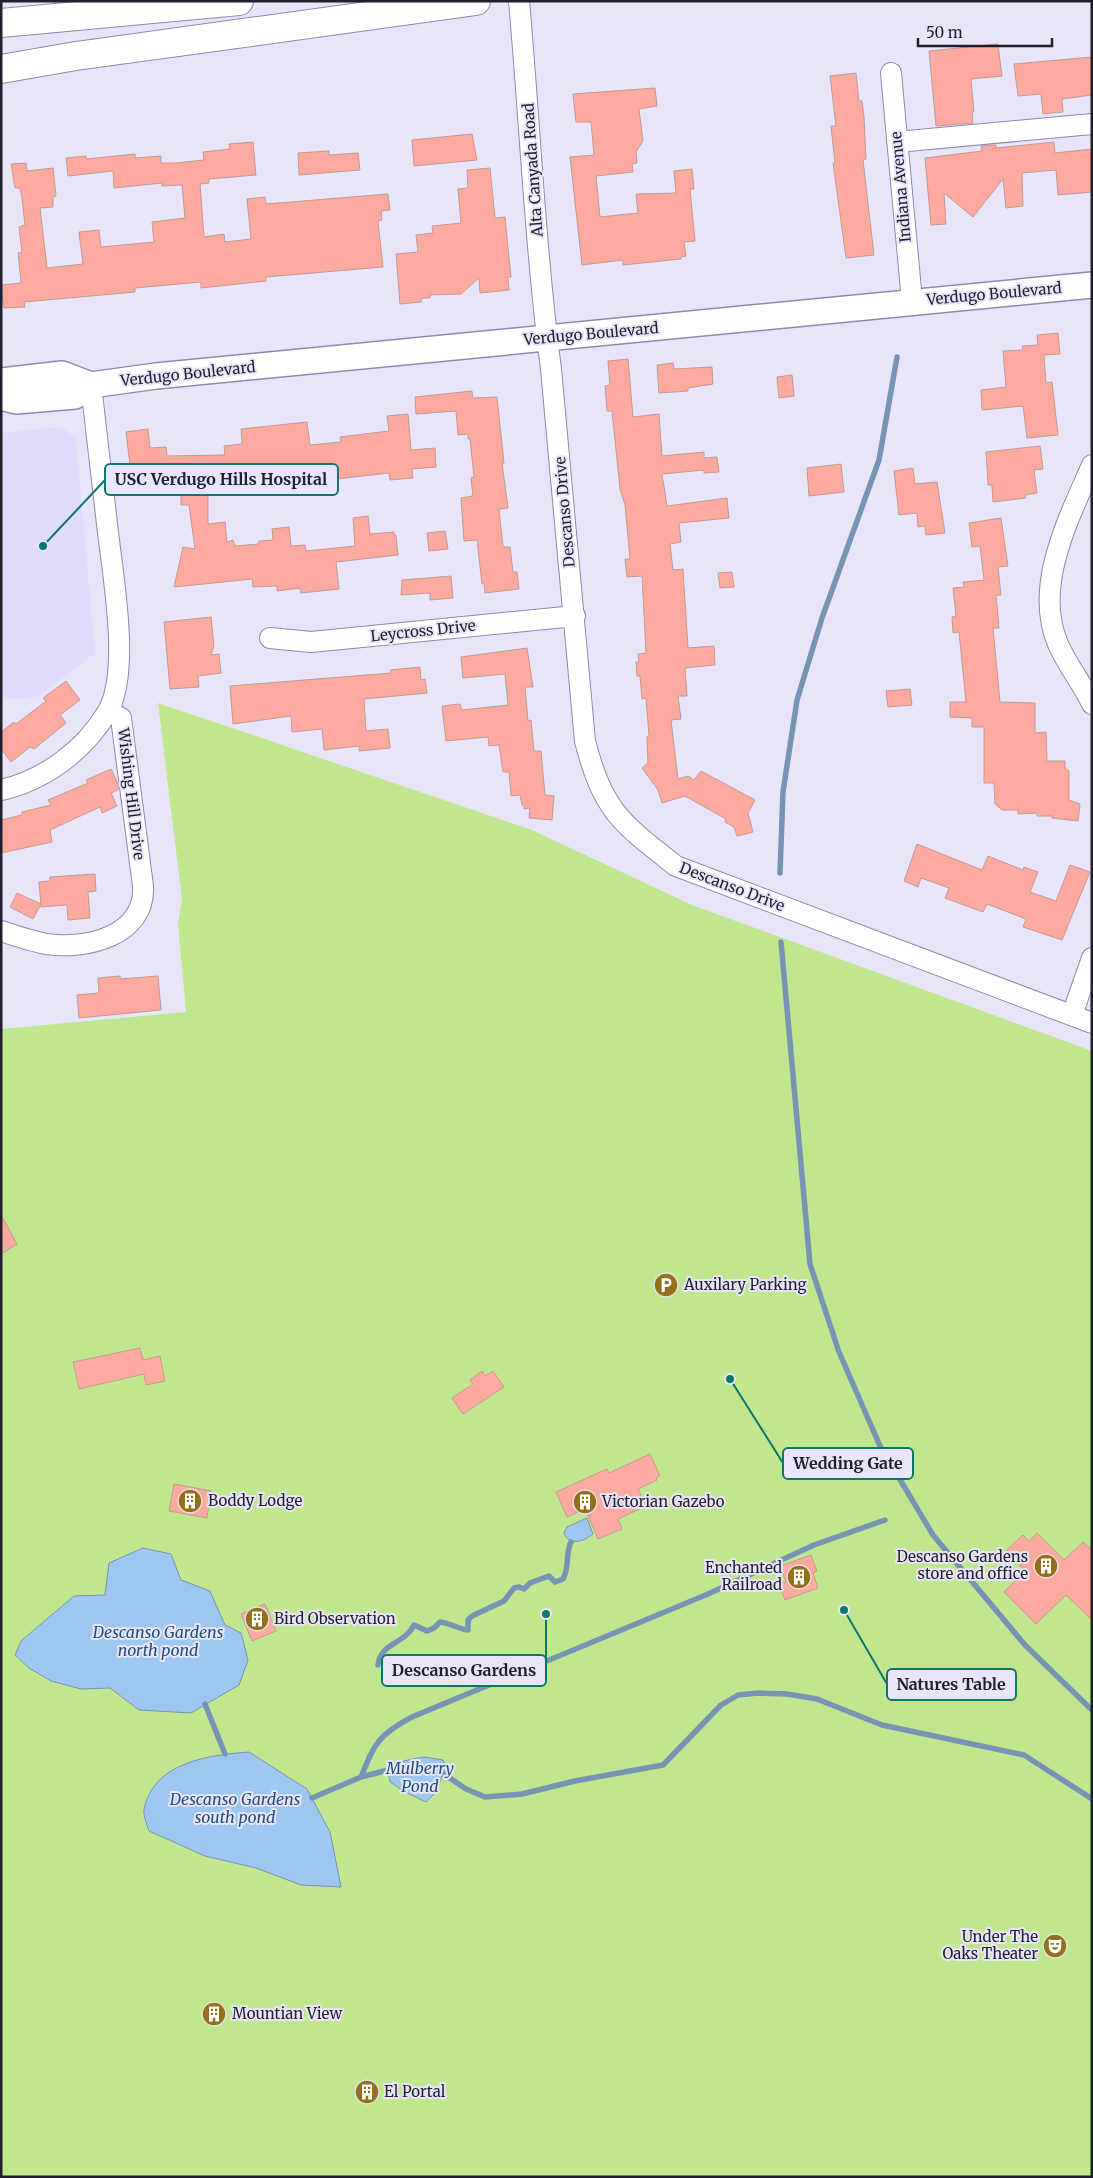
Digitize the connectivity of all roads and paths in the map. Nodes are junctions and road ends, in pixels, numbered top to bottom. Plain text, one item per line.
1 (239, 1) edge
2 (476, 1) edge
3 (519, 1) edge
4 (1, 23) edge
5 (1, 69) edge
6 (891, 73) dead end
7 (1092, 124) edge
8 (897, 142) junction
9 (1092, 284) edge
10 (912, 302) junction
11 (547, 338) junction
12 (1, 380) edge
13 (91, 385) junction
14 (1, 397) edge
15 (1092, 466) edge
16 (575, 616) junction
17 (270, 638) dead end
18 (1092, 704) edge
19 (108, 711) junction
20 (1, 790) edge
21 (1, 931) edge
22 (1092, 958) edge
23 (1072, 1015) junction
24 (1092, 1023) edge

1 - 4 highway
2 - 5 highway
3 - 11 street, Alta Canyada Road
6 - 8 street, Indiana Avenue
7 - 8 street
8 - 10 street, Indiana Avenue
9 - 10 main road, Verdugo Boulevard
10 - 11 main road, Verdugo Boulevard
11 - 13 main road, Verdugo Boulevard
11 - 16 street, Descanso Drive
12 - 13 main road, Verdugo Boulevard
13 - 14 main road, Verdugo Boulevard
13 - 19 street, Wishing Hill Drive
15 - 18 street
16 - 17 street, Leycross Drive
16 - 23 street, Descanso Drive
19 - 20 street
19 - 21 street, Wishing Hill Drive
22 - 23 street
23 - 24 street, Descanso Drive

